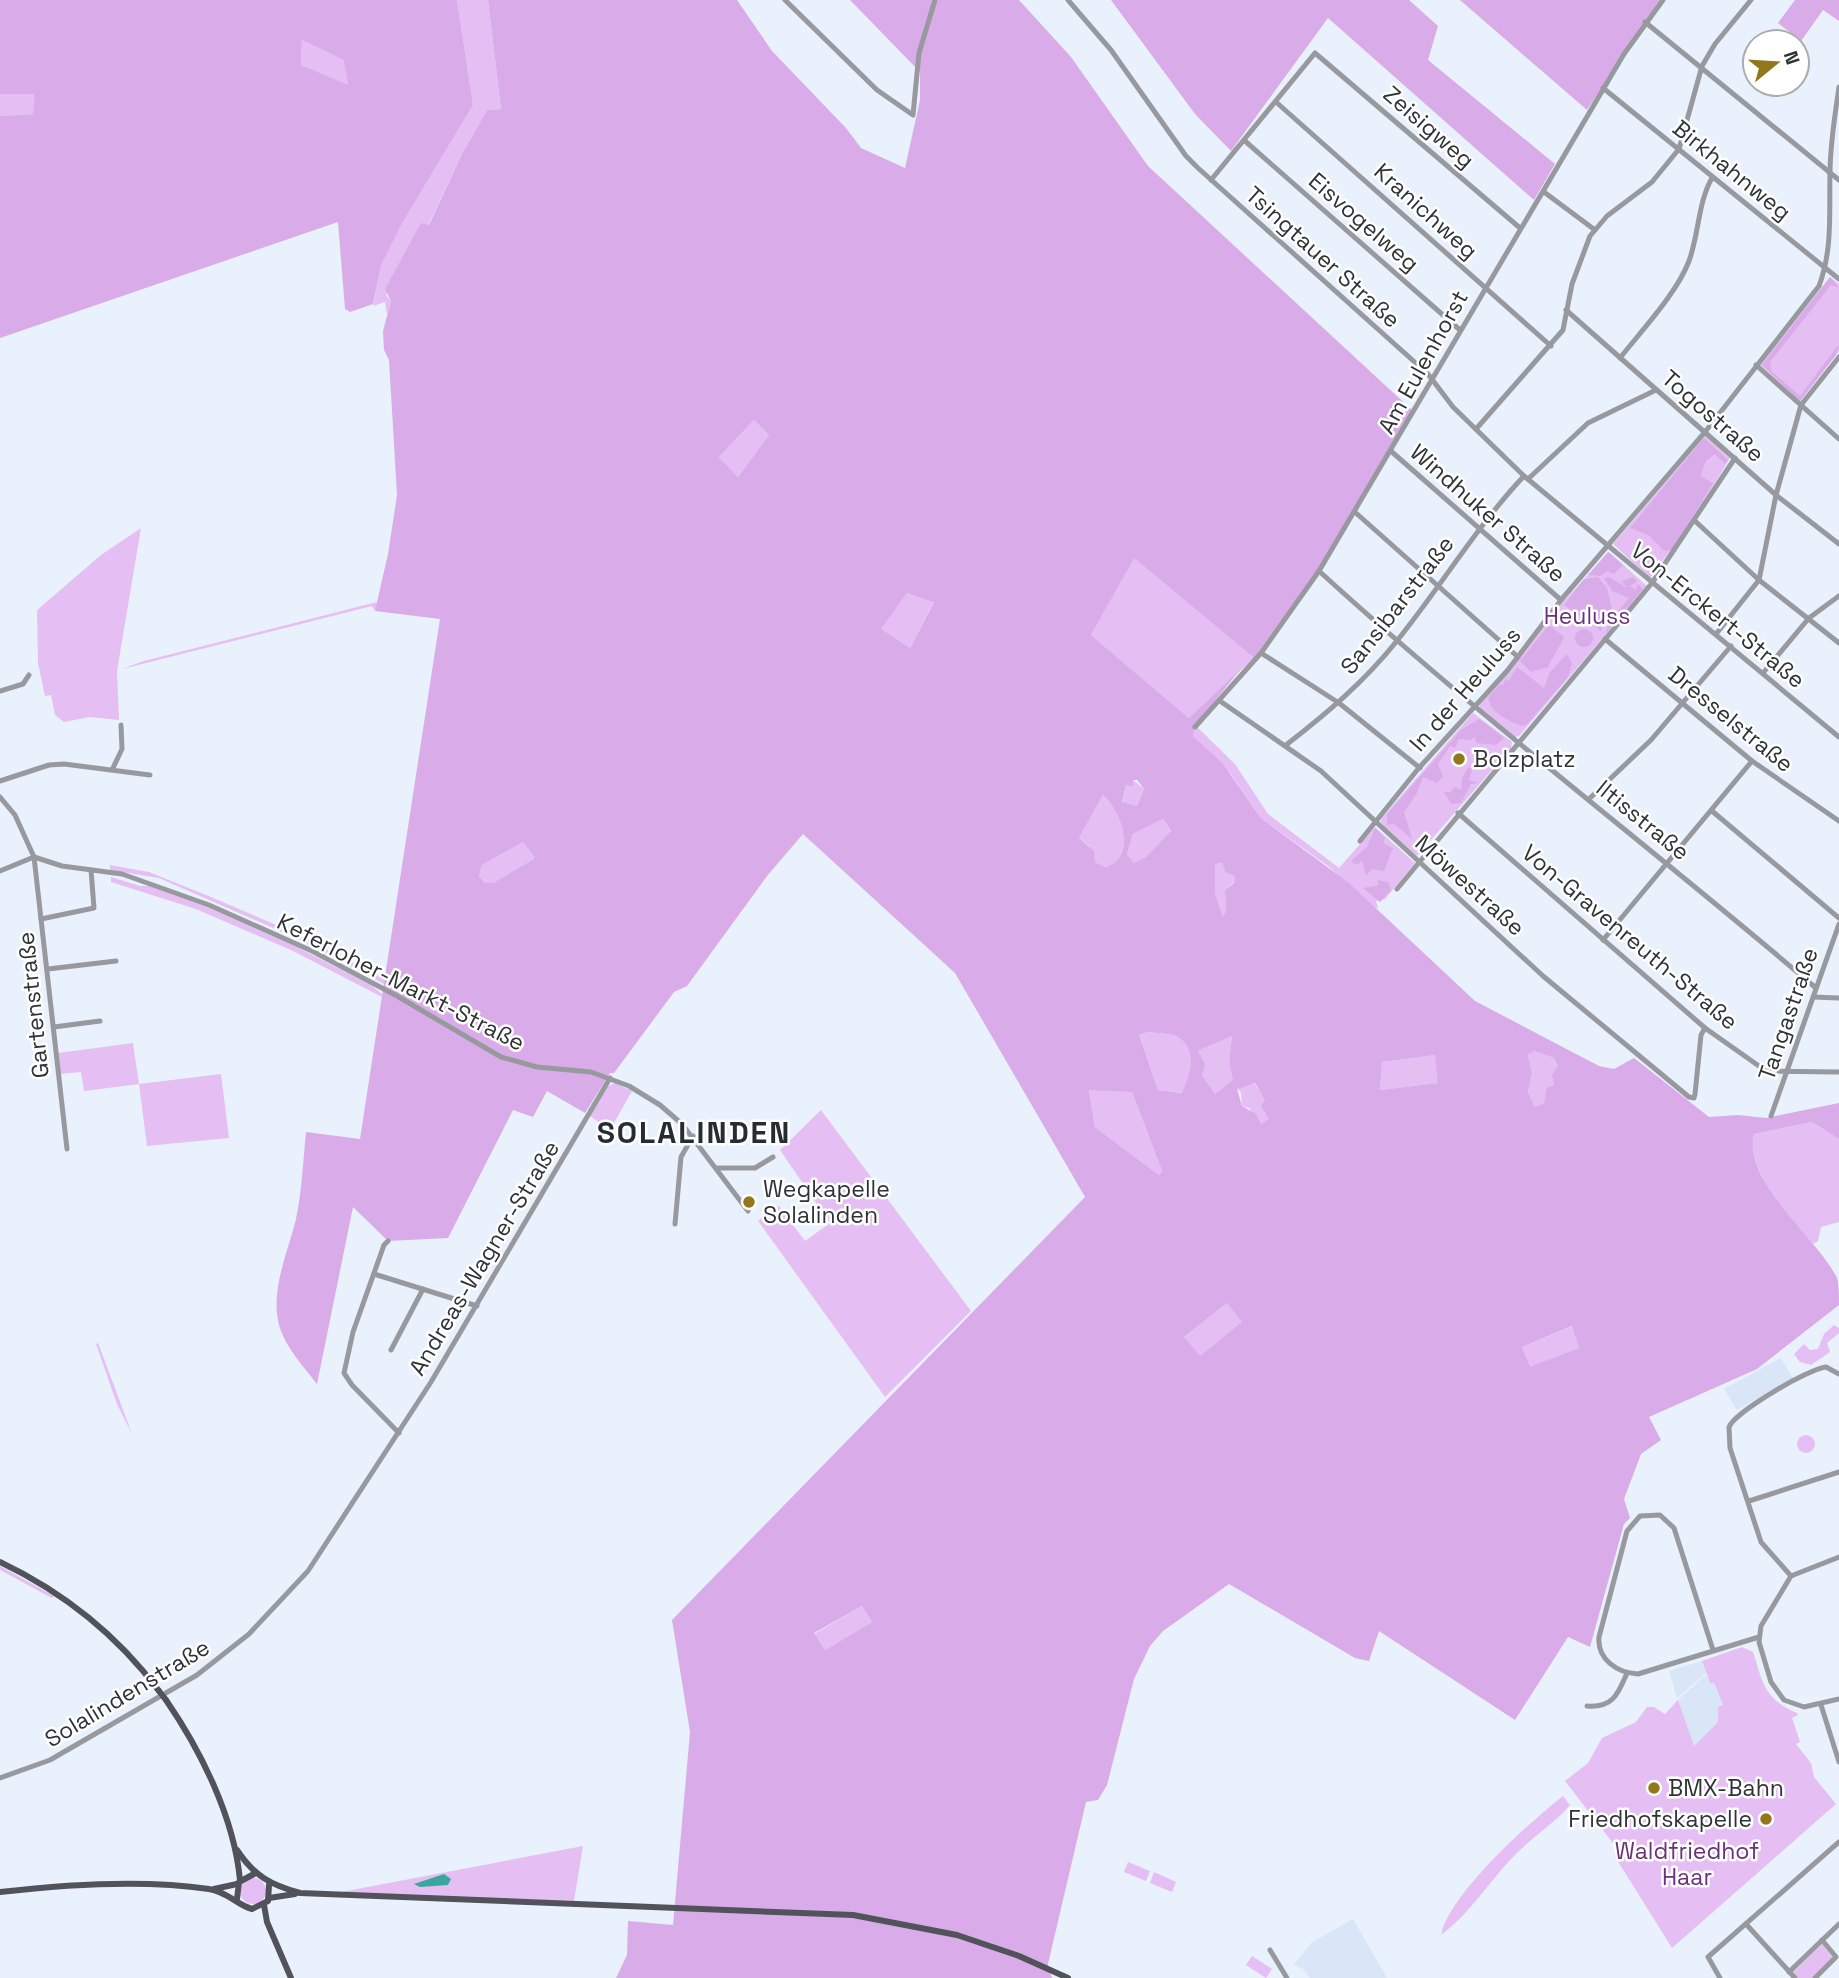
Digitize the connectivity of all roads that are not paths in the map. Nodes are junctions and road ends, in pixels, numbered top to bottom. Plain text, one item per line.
1 (785, 0) edge
2 (935, 0) edge
3 (1069, 0) edge
4 (1663, 0) edge
5 (1751, 0) edge
6 (1646, 22) junction
7 (1702, 66) junction
8 (1839, 86) edge
9 (1603, 88) junction
10 (1276, 102) junction
11 (1245, 141) junction
12 (1679, 149) junction
13 (1830, 172) junction
14 (1712, 178) junction
15 (1212, 180) junction
16 (1839, 180) edge
17 (1544, 192) junction
18 (1520, 228) junction
19 (1595, 230) junction
20 (1825, 268) junction
21 (1839, 279) edge
22 (1485, 288) junction
23 (1566, 310) junction
24 (1460, 330) junction
25 (1551, 346) junction
26 (1839, 356) edge
27 (1620, 358) junction
28 (1756, 365) junction
29 (1432, 379) junction
30 (1656, 390) junction
31 (1801, 405) junction
32 (1476, 429) junction
33 (1705, 432) junction
34 (1839, 439) edge
35 (1392, 452) junction
36 (1735, 458) junction
37 (1526, 477) junction
38 (1776, 495) junction
39 (1356, 513) junction
40 (1695, 521) junction
41 (1478, 530) junction
42 (1839, 544) edge
43 (1607, 548) junction
44 (1319, 571) junction
45 (1759, 580) junction
46 (1652, 583) junction
47 (1437, 587) junction
48 (1839, 596) edge
49 (1561, 600) junction
50 (1809, 618) junction
51 (1716, 634) junction
52 (1605, 639) junction
53 (1397, 641) junction
54 (1839, 643) edge
55 (1731, 646) junction
56 (1261, 653) junction
57 (1518, 657) junction
58 (1763, 673) junction
59 (29, 675) dead end
60 (0, 691) edge
61 (1220, 701) junction
62 (1682, 702) junction
63 (1339, 703) junction
64 (1474, 708) junction
65 (121, 726) dead end
66 (1195, 727) dead end
67 (1839, 737) edge
68 (1518, 743) junction
69 (1286, 746) junction
70 (1752, 761) junction
71 (113, 768) junction
72 (1420, 768) junction
73 (150, 775) dead end
74 (0, 781) edge
75 (0, 797) edge
76 (1589, 799) junction
77 (1712, 811) junction
78 (1458, 813) junction
79 (1839, 821) edge
80 (1375, 822) junction
81 (1360, 841) dead end
82 (34, 857) junction
83 (1418, 861) junction
84 (1668, 863) junction
85 (91, 870) junction
86 (0, 871) edge
87 (1397, 889) dead end
88 (1839, 918) edge
89 (41, 919) junction
90 (1839, 924) edge
91 (1603, 940) junction
92 (116, 961) dead end
93 (48, 969) junction
94 (1816, 988) junction
95 (1813, 997) junction
96 (1839, 998) edge
97 (100, 1021) dead end
98 (54, 1027) junction
99 (1705, 1028) junction
100 (1839, 1072) edge
101 (1786, 1073) junction
102 (610, 1078) junction
103 (1771, 1116) dead end
104 (692, 1136) junction
105 (67, 1149) dead end
106 (773, 1157) dead end
107 (718, 1168) junction
108 (748, 1211) dead end
109 (675, 1224) dead end
110 (388, 1241) dead end
111 (374, 1274) junction
112 (423, 1289) junction
113 (477, 1306) junction
114 (391, 1350) dead end
115 (1839, 1374) edge
116 (399, 1433) junction
117 (385, 1453) joint
118 (1839, 1472) edge
119 (1749, 1502) junction
120 (1839, 1557) edge
121 (0, 1562) edge
122 (1791, 1576) junction
123 (1759, 1637) junction
124 (1713, 1650) junction
125 (1627, 1673) junction
126 (1839, 1699) edge
127 (1821, 1705) junction
128 (1587, 1706) dead end
129 (1839, 1760) edge
130 (0, 1778) edge
131 (1839, 1842) edge
132 (237, 1850) junction
133 (254, 1874) junction
134 (239, 1882) junction
135 (269, 1885) junction
136 (212, 1889) junction
137 (0, 1892) edge
138 (300, 1894) junction
139 (269, 1898) junction
140 (237, 1899) junction
141 (264, 1905) junction
142 (256, 1909) junction
143 (267, 1922) junction
144 (1746, 1924) junction
145 (1839, 1924) edge
146 (1822, 1940) junction
147 (1270, 1950) dead end
148 (1789, 1972) junction
149 (291, 1978) edge
150 (1068, 1978) edge
151 (1287, 1978) edge
152 (1720, 1978) edge
153 (1795, 1978) edge
154 (1815, 1978) edge

1 - 2 street
3 - 15 street, Tsingtauer Straße
4 - 6 street, Am Eulenhorst
5 - 7 street
6 - 7 street
6 - 9 street, Am Eulenhorst
7 - 12 street
7 - 13 street
8 - 13 street
9 - 12 street, Birkhahnweg
9 - 17 street, Am Eulenhorst
10 - 11 street
10 - 18 street, Zeisigweg
10 - 22 street, Kranichweg
11 - 15 street
11 - 24 street, Eisvogelweg
12 - 14 street, Birkhahnweg
12 - 19 street
13 - 16 street
13 - 20 street
14 - 20 street, Birkhahnweg
14 - 27 street
15 - 29 street, Tsingtauer Straße
17 - 18 street, Am Eulenhorst
17 - 19 street
18 - 22 street, Am Eulenhorst
19 - 23 street
20 - 21 street, Birkhahnweg
20 - 28 street, In der Heuluss
22 - 24 street, Am Eulenhorst
22 - 25 street, Kranichweg
23 - 25 street
23 - 27 street, Togostraße
24 - 29 street, Am Eulenhorst
25 - 32 street
26 - 31 street
27 - 30 street, Togostraße
28 - 31 street
28 - 33 street, In der Heuluss
29 - 32 street, Tsingtauer Straße
29 - 35 street, Am Eulenhorst
30 - 33 street, Togostraße
30 - 37 street, Sansibarstraße
31 - 34 street
31 - 38 street
32 - 37 street, Tsingtauer Straße
33 - 36 street, Togostraße
33 - 43 street, In der Heuluss
35 - 39 street, Am Eulenhorst
35 - 41 street, Windhuker Straße
36 - 38 street, Togostraße
36 - 40 street
37 - 41 street, Sansibarstraße
37 - 43 street, Tsingtauer Straße
38 - 42 street, Togostraße
38 - 45 street
39 - 44 street, Am Eulenhorst
39 - 47 street
40 - 45 street
40 - 46 street
41 - 47 street, Sansibarstraße
41 - 49 street, Windhuker Straße
43 - 46 street, Von-Erckert-Straße
43 - 49 street, In der Heuluss
44 - 53 street, Iltisstraße
44 - 56 street, Am Eulenhorst
45 - 50 street
45 - 51 street
46 - 51 street, Von-Erckert-Straße
46 - 52 street
47 - 53 street, Sansibarstraße
47 - 57 street
48 - 50 street
49 - 57 street, In der Heuluss
50 - 54 street
50 - 58 street
51 - 55 street, Von-Erckert-Straße
52 - 62 street, Dresselstraße
52 - 68 street
53 - 63 street, Sansibarstraße
53 - 64 street, Iltisstraße
55 - 58 street, Von-Erckert-Straße
55 - 62 street
56 - 61 street, Am Eulenhorst
56 - 63 street
57 - 64 street, In der Heuluss
58 - 67 street, Von-Erckert-Straße
59 - 60 street
61 - 66 street, Am Eulenhorst
61 - 69 street, Möwestraße
62 - 70 street, Dresselstraße
62 - 76 street
63 - 69 street, Sansibarstraße
63 - 72 street
64 - 68 street, Iltisstraße
64 - 72 street, In der Heuluss
65 - 71 street
68 - 76 street, Iltisstraße
68 - 78 street
69 - 80 street, Möwestraße
70 - 77 street
70 - 79 street, Dresselstraße
71 - 73 street
71 - 74 street
72 - 80 street, In der Heuluss
75 - 82 street, Gartenstraße
76 - 84 street, Iltisstraße
77 - 84 street
77 - 88 street
78 - 83 street
78 - 91 street, Von-Gravenreuth-Straße
80 - 81 street, In der Heuluss
80 - 83 street, Möwestraße
82 - 85 street, Keferloher-Markt-Straße
82 - 86 street
82 - 89 street, Gartenstraße
83 - 87 street
83 - 99 street, Möwestraße
84 - 91 street
84 - 94 street, Iltisstraße
85 - 89 street
85 - 102 street, Keferloher-Markt-Straße
89 - 93 street, Gartenstraße
90 - 94 street, Tangastraße
91 - 99 street, Von-Gravenreuth-Straße
92 - 93 street
93 - 98 street, Gartenstraße
94 - 95 street, Tangastraße
95 - 96 street
95 - 101 street, Tangastraße
97 - 98 street
98 - 105 street, Gartenstraße
99 - 101 street, Von-Gravenreuth-Straße
100 - 101 street, Von-Gravenreuth-Straße
101 - 103 street, Tangastraße
102 - 104 street, Keferloher-Markt-Straße
102 - 113 street, Andreas-Wagner-Straße
104 - 107 street, Keferloher-Markt-Straße
104 - 109 street
106 - 107 street
107 - 108 street, Keferloher-Markt-Straße
110 - 111 street
111 - 112 street
111 - 116 street
112 - 113 street
112 - 114 street
113 - 116 street, Andreas-Wagner-Straße
115 - 119 street
116 - 117 street, Andreas-Wagner-Straße
117 - 130 street, Solalindenstraße
118 - 119 street
119 - 122 street
120 - 122 street
121 - 132 main road, bridge
122 - 123 street
123 - 124 street
123 - 127 street
124 - 125 street
124 - 125 street
125 - 128 street
126 - 127 street
127 - 129 street
131 - 144 street
132 - 133 main road
132 - 134 main road
133 - 134 main road
133 - 135 main road
134 - 136 main road
134 - 140 main road
135 - 138 main road
135 - 139 main road
136 - 137 main road
136 - 140 main road
138 - 139 main road
138 - 150 main road
139 - 141 main road
140 - 142 main road
141 - 142 main road
141 - 143 main road
142 - 143 main road
143 - 149 main road
144 - 148 street
144 - 152 street
145 - 146 street
146 - 148 street
146 - 154 street
147 - 151 street
148 - 153 street

